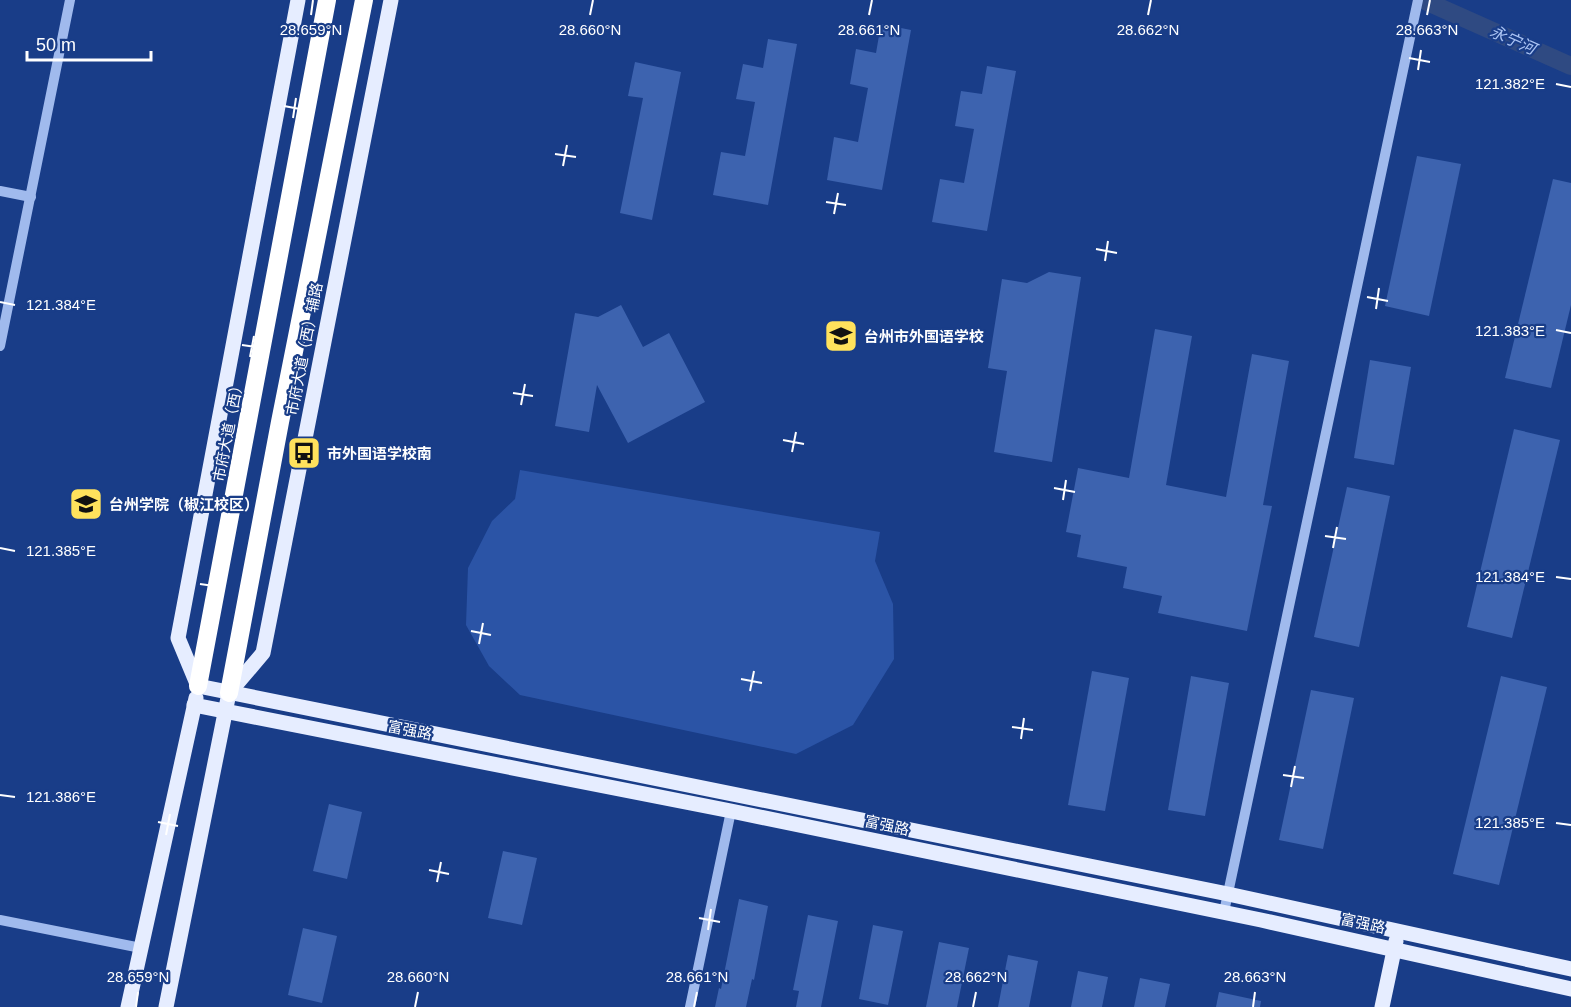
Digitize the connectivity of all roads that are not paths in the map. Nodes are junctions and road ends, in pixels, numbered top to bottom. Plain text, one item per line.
1 (70, 0) edge
2 (298, 0) edge
3 (327, 0) edge
4 (364, 0) edge
5 (391, 0) edge
6 (1418, 0) edge
7 (0, 191) edge
8 (31, 197) junction
9 (0, 346) edge
10 (198, 686) junction
11 (229, 693) junction
12 (194, 705) junction
13 (226, 712) junction
14 (731, 812) junction
15 (1228, 894) junction
16 (1224, 912) junction
17 (0, 920) edge
18 (1398, 932) junction
19 (141, 948) junction
20 (1395, 948) junction
21 (1571, 969) edge
22 (1571, 989) edge
23 (128, 1007) edge
24 (166, 1007) edge
25 (690, 1007) edge
26 (1382, 1007) edge

1 - 8 street
2 - 10 main road
3 - 10 highway, 市府大道（西）
4 - 11 highway
5 - 11 main road, 市府大道（西）辅路
6 - 15 street
7 - 8 street
8 - 9 street
10 - 11 main road, 富强路
10 - 12 main road, 市府大道（西）
11 - 13 main road
11 - 15 main road, 富强路
12 - 13 main road, 富强路
12 - 19 main road, 市府大道（西）
13 - 14 main road, 富强路
13 - 24 main road
14 - 16 main road, 富强路
14 - 25 street
15 - 16 street
15 - 18 main road, 富强路
16 - 20 main road, 富强路
17 - 19 street
18 - 20 main road
18 - 21 main road, 富强路
19 - 23 main road, 市府大道（西）
20 - 22 main road, 富强路
20 - 26 main road

